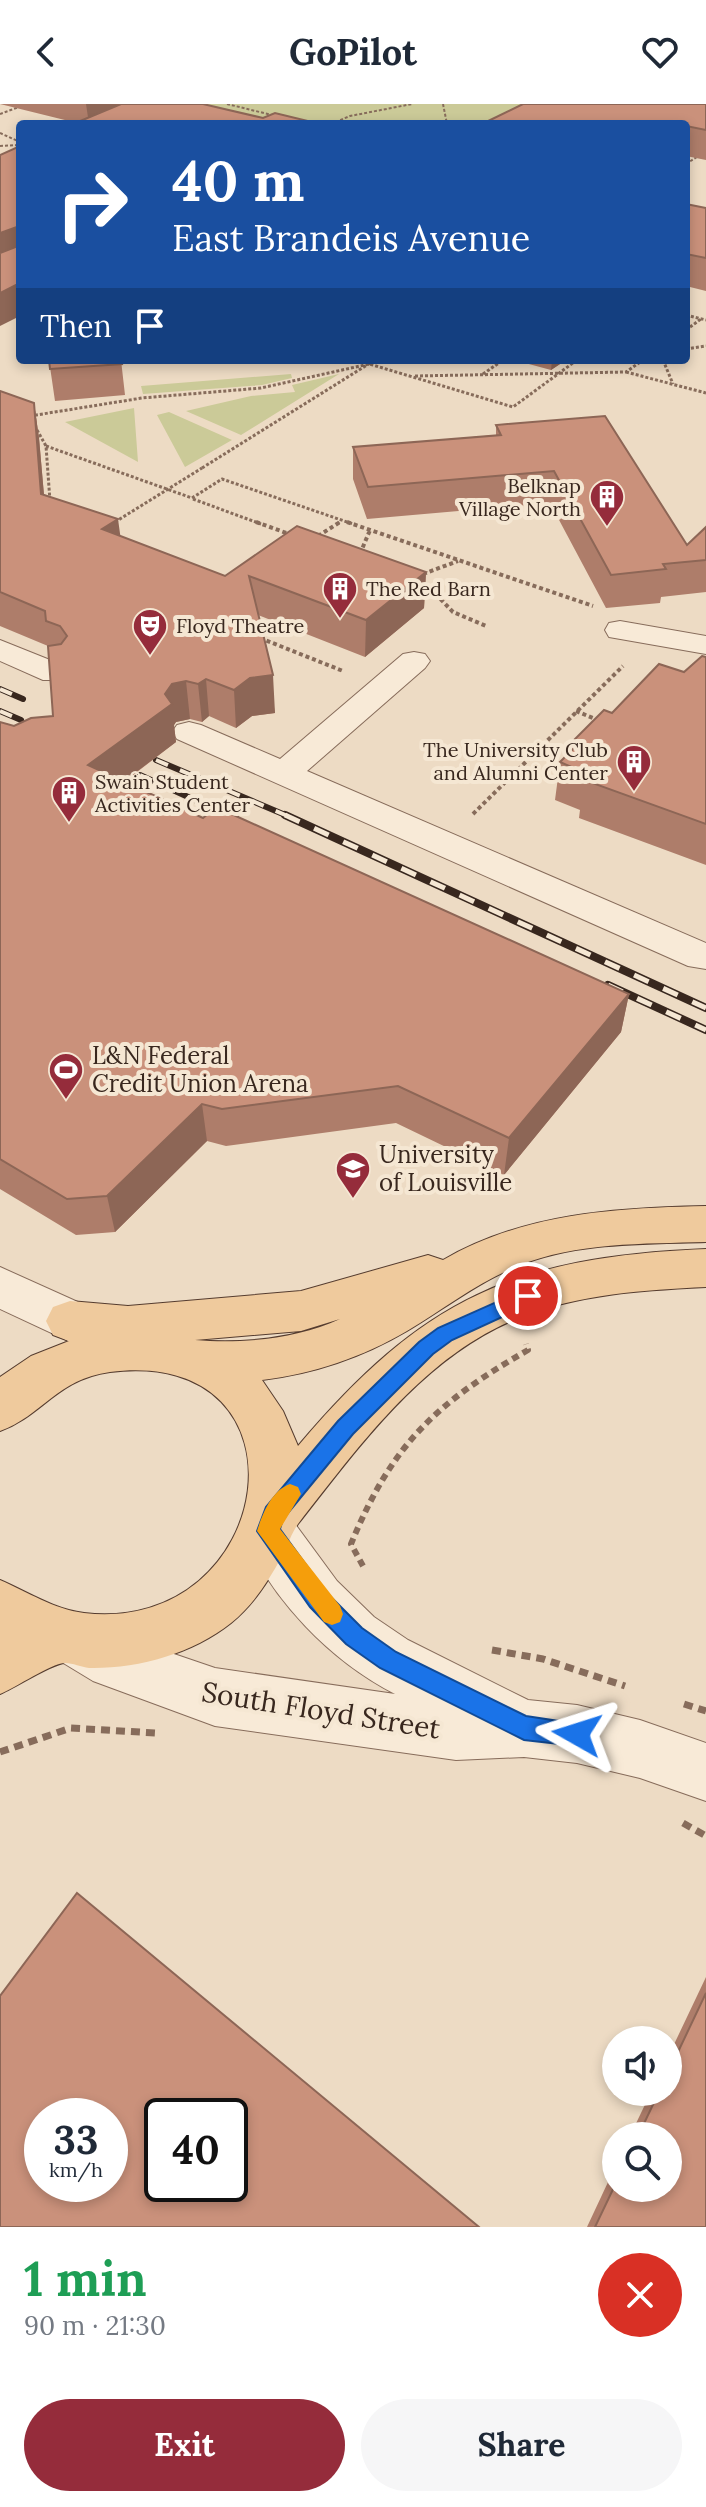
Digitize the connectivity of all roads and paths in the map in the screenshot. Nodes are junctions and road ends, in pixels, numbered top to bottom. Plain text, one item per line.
1 (27, 104) edge
2 (227, 104) edge
3 (412, 104) edge
4 (0, 114) edge
5 (284, 118) edge
6 (340, 120) edge
7 (695, 150) edge
8 (705, 152) edge
9 (369, 364) junction
10 (497, 364) edge
11 (571, 364) edge
12 (637, 364) edge
13 (665, 364) edge
14 (626, 372) junction
15 (559, 373) junction
16 (482, 374) junction
17 (410, 376) junction
18 (673, 384) junction
19 (706, 393) edge
20 (46, 446) junction
21 (192, 498) junction
22 (51, 510) edge
23 (340, 521) junction
24 (110, 525) edge
25 (370, 530) junction
26 (295, 536) edge
27 (309, 542) edge
28 (367, 557) edge
29 (460, 560) junction
30 (571, 599) dead end
31 (486, 626) dead end
32 (249, 633) edge
33 (626, 644) joint
34 (706, 645) edge
35 (0, 649) edge
36 (414, 661) dead end
37 (346, 672) dead end
38 (54, 673) edge
39 (576, 711) junction
40 (612, 726) edge
41 (189, 732) dead end
42 (283, 774) junction
43 (485, 819) dead end
44 (702, 957) dead end
45 (706, 1224) edge
46 (499, 1253) junction
47 (706, 1268) edge
48 (0, 1287) edge
49 (70, 1321) junction
50 (131, 1349) junction
51 (528, 1350) dead end
52 (199, 1362) junction
53 (0, 1409) edge
54 (271, 1523) junction
55 (370, 1580) dead end
56 (0, 1607) edge
57 (68, 1639) junction
58 (483, 1648) dead end
59 (0, 1666) edge
60 (635, 1689) dead end
61 (676, 1702) dead end
62 (705, 1708) edge
63 (524, 1728) junction
64 (158, 1734) dead end
65 (0, 1752) edge
66 (706, 1772) edge

1 - 4 path
2 - 5 path
3 - 6 path
7 - 8 path
9 - 17 path
9 - 20 path
9 - 24 path, bridge
10 - 16 path
11 - 15 path
12 - 14 path
13 - 18 path
14 - 15 path
14 - 18 path
15 - 16 path
15 - 17 path
16 - 17 path
18 - 19 path
20 - 21 path
20 - 22 path
21 - 23 path
21 - 26 path
23 - 25 path
23 - 27 path
25 - 28 path
25 - 29 path
29 - 30 path
29 - 31 path
32 - 37 path
33 - 34 street
33 - 39 path
35 - 38 street
36 - 42 street
39 - 40 path
39 - 43 path
41 - 42 street
42 - 44 street
45 - 46 main road
46 - 49 main road
46 - 52 main road
47 - 54 main road
48 - 49 street
49 - 50 street
50 - 52 main road
50 - 53 main road
51 - 55 path
52 - 54 main road
54 - 57 main road
54 - 63 street, South Floyd Street
56 - 57 main road
57 - 59 main road
57 - 63 street, South Floyd Street
58 - 60 path
61 - 62 path
63 - 66 street, South Floyd Street
64 - 65 path

